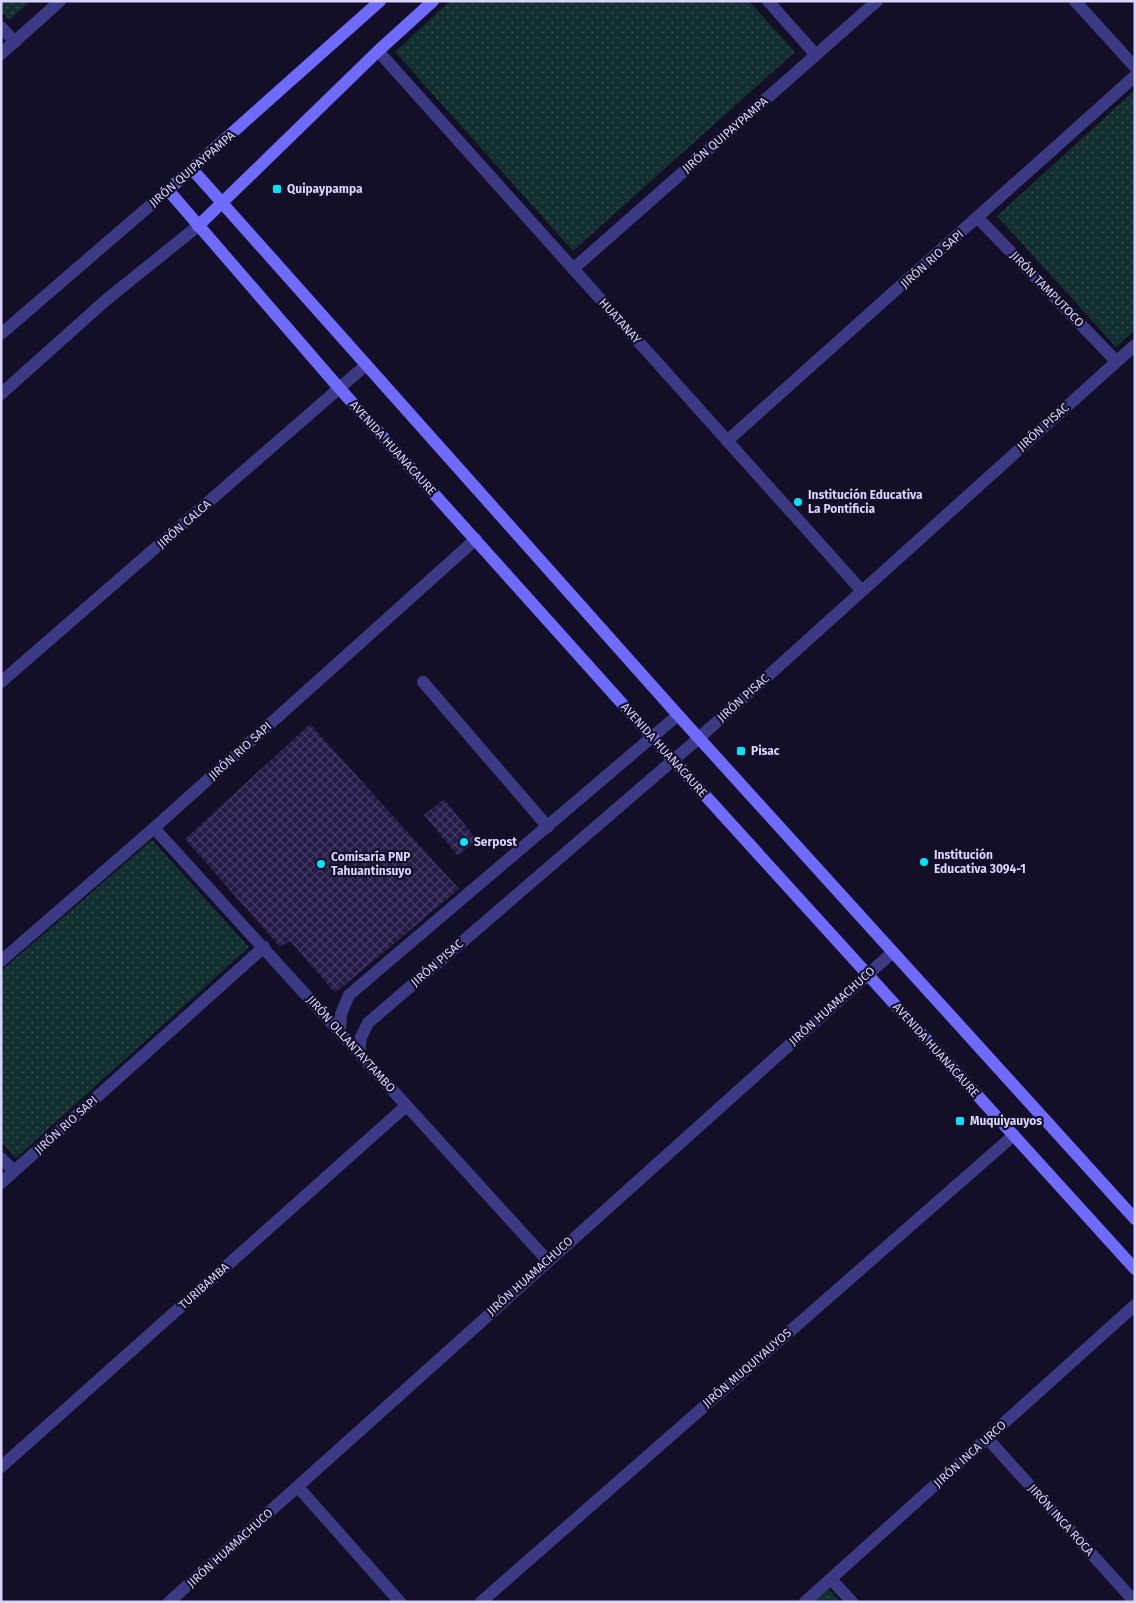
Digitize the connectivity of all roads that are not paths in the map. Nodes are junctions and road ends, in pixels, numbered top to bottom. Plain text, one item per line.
1 (60, 1) edge
2 (380, 1) edge
3 (434, 1) edge
4 (768, 1) edge
5 (877, 1) edge
6 (1075, 1) edge
7 (1, 27) edge
8 (15, 42) junction
9 (378, 52) junction
10 (1, 54) edge
11 (816, 55) junction
12 (1135, 67) edge
13 (1135, 76) edge
14 (192, 169) junction
15 (168, 190) junction
16 (221, 203) junction
17 (978, 218) junction
18 (198, 226) junction
19 (573, 269) junction
20 (1, 334) edge
21 (1135, 345) edge
22 (1116, 361) junction
23 (366, 366) junction
24 (340, 389) junction
25 (1, 394) edge
26 (727, 441) junction
27 (476, 539) junction
28 (862, 591) junction
29 (1, 682) edge
30 (423, 682) dead end
31 (678, 715) junction
32 (653, 738) junction
33 (699, 738) junction
34 (673, 760) junction
35 (548, 827) junction
36 (154, 828) junction
37 (264, 947) junction
38 (893, 952) junction
39 (1, 961) edge
40 (868, 975) junction
41 (340, 1031) junction
42 (360, 1053) junction
43 (406, 1106) junction
44 (1014, 1135) junction
45 (1, 1158) edge
46 (14, 1171) junction
47 (1, 1182) edge
48 (1135, 1219) edge
49 (547, 1260) junction
50 (1135, 1268) edge
51 (1135, 1305) edge
52 (987, 1438) junction
53 (1, 1467) edge
54 (298, 1487) junction
55 (831, 1579) junction
56 (169, 1602) edge
57 (400, 1602) edge
58 (481, 1602) edge
59 (805, 1602) edge
60 (852, 1602) edge
61 (1135, 1602) edge

1 - 8 street
2 - 14 street, JIRÓN QUIPAYPAMPA
3 - 9 street
4 - 11 street
5 - 11 street, JIRÓN QUIPAYPAMPA
6 - 12 street
7 - 8 street
8 - 10 street
9 - 16 street
9 - 19 street, HUATANAY
11 - 19 street, JIRÓN QUIPAYPAMPA
13 - 17 street, JIRÓN RIO SAPI
14 - 15 street, JIRÓN QUIPAYPAMPA
14 - 16 street
15 - 18 street, AVENIDA HUANACAURE
15 - 20 street, JIRÓN QUIPAYPAMPA
16 - 18 street
16 - 23 street
17 - 22 street, JIRÓN TAMPUTOCO
17 - 26 street, JIRÓN RIO SAPI
18 - 24 street, AVENIDA HUANACAURE
18 - 25 street
19 - 26 street, HUATANAY
21 - 22 street, JIRÓN PISAC
22 - 28 street, JIRÓN PISAC
23 - 24 street, JIRÓN CALCA
23 - 31 street
24 - 27 street, AVENIDA HUANACAURE
24 - 29 street, JIRÓN CALCA
26 - 28 street, HUATANAY
27 - 32 street, AVENIDA HUANACAURE
27 - 36 street, JIRÓN RIO SAPI
28 - 33 street, JIRÓN PISAC
30 - 35 street
31 - 32 street
31 - 33 street
32 - 34 street, AVENIDA HUANACAURE
32 - 35 street
33 - 34 street, JIRÓN PISAC
33 - 38 street
34 - 40 street, AVENIDA HUANACAURE
34 - 42 street, JIRÓN PISAC
35 - 41 street
36 - 37 street, JIRÓN OLLANTAYTAMBO
36 - 39 street, JIRÓN RIO SAPI
37 - 41 street, JIRÓN OLLANTAYTAMBO
37 - 46 street, JIRÓN RIO SAPI
38 - 40 street, JIRÓN HUAMACHUCO
38 - 48 street
40 - 44 street, AVENIDA HUANACAURE
40 - 49 street, JIRÓN HUAMACHUCO
41 - 42 street, JIRÓN OLLANTAYTAMBO
42 - 43 street, JIRÓN OLLANTAYTAMBO
43 - 49 street, JIRÓN OLLANTAYTAMBO
43 - 53 street, TURIBAMBA
44 - 50 street, AVENIDA HUANACAURE
44 - 58 street, JIRÓN MUQUIYAUYOS
45 - 46 street
46 - 47 street, JIRÓN RIO SAPI
49 - 54 street, JIRÓN HUAMACHUCO
51 - 52 street, JIRÓN INCA URCO
52 - 55 street, JIRÓN INCA URCO
52 - 61 street, JIRÓN INCA ROCA
54 - 56 street, JIRÓN HUAMACHUCO
54 - 57 street
55 - 59 street, JIRÓN INCA URCO
55 - 60 street

